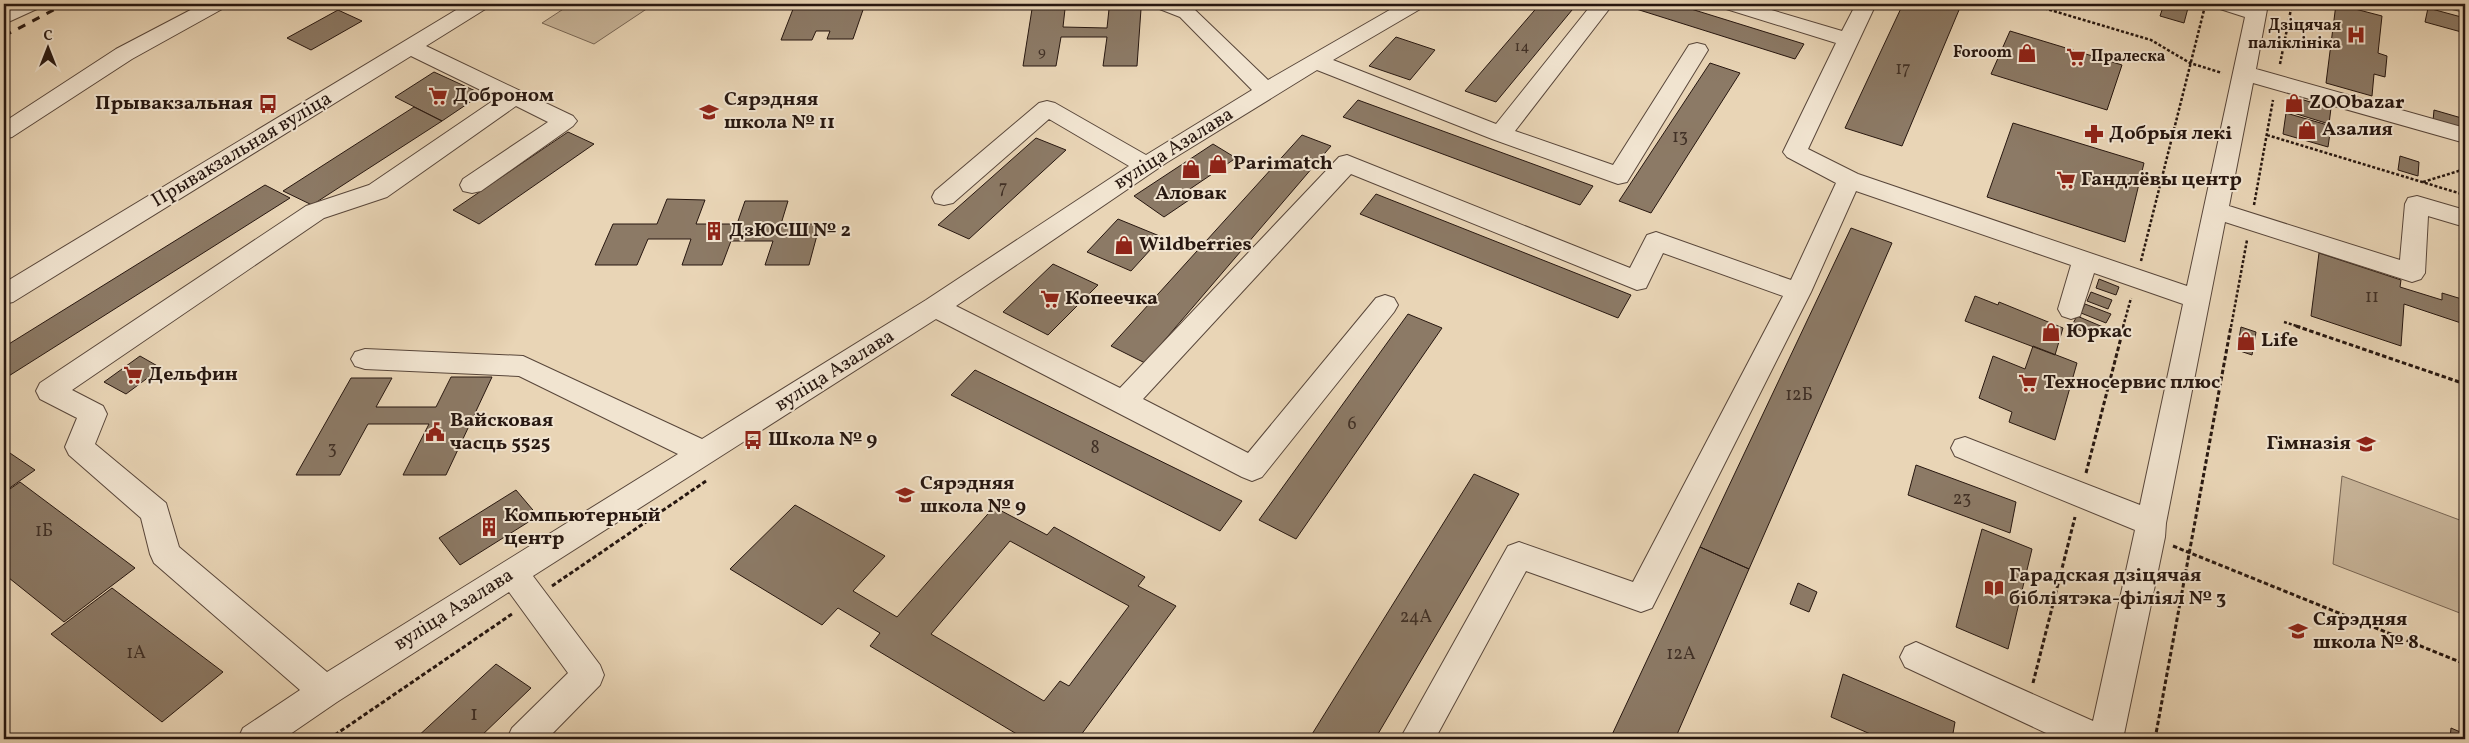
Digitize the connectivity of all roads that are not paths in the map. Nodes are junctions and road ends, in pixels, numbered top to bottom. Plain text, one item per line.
1 (32, 4) edge
2 (217, 4) edge
3 (480, 4) edge
4 (1164, 4) edge
5 (1415, 4) edge
6 (1603, 4) edge
7 (1730, 4) edge
8 (1866, 4) edge
9 (2224, 4) edge
10 (2455, 4) edge
11 (2465, 6) edge
12 (2257, 9) edge
13 (4, 18) edge
14 (1848, 40) junction
15 (410, 47) junction
16 (1697, 50) dead end
17 (1315, 62) junction
18 (2244, 73) junction
19 (1266, 91) junction
20 (515, 96) junction
21 (4, 132) edge
22 (1500, 134) junction
23 (2465, 136) edge
24 (1146, 166) junction
25 (1849, 180) junction
26 (472, 185) dead end
27 (944, 198) dead end
28 (2216, 210) junction
29 (2465, 219) edge
30 (2085, 261) junction
31 (1798, 292) junction
32 (4, 295) edge
33 (2197, 299) junction
34 (1385, 305) dead end
35 (935, 308) junction
36 (2070, 309) dead end
37 (365, 360) dead end
38 (1124, 402) junction
39 (1965, 448) dead end
40 (704, 453) junction
41 (2150, 530) junction
42 (513, 573) junction
43 (1916, 658) dead end
44 (325, 692) junction
45 (256, 739) edge
46 (524, 739) edge
47 (1417, 739) edge
48 (2095, 739) edge
49 (2106, 739) edge

1 - 13 street
2 - 21 street
3 - 15 street, Прывакзальная вуліца
4 - 19 street
5 - 17 street, вуліца Азалава
6 - 22 street
7 - 14 street
8 - 14 street
9 - 12 street
10 - 11 street
12 - 18 street
14 - 25 street
15 - 20 street
15 - 32 street, Прывакзальная вуліца
16 - 22 street
17 - 19 street, вуліца Азалава
17 - 22 street
18 - 23 street
18 - 28 street
19 - 24 street, вуліца Азалава
20 - 26 street
20 - 44 street
24 - 27 street
24 - 35 street, вуліца Азалава
25 - 30 street
25 - 31 street
28 - 29 street
28 - 33 street
30 - 33 street
30 - 36 street
31 - 38 street
31 - 47 street
33 - 41 street
34 - 38 street
35 - 38 street
35 - 40 street, вуліца Азалава
37 - 40 street
39 - 41 street
40 - 42 street, вуліца Азалава
41 - 49 street
42 - 44 street, вуліца Азалава
42 - 46 street
43 - 48 street
44 - 45 street, вуліца Азалава

